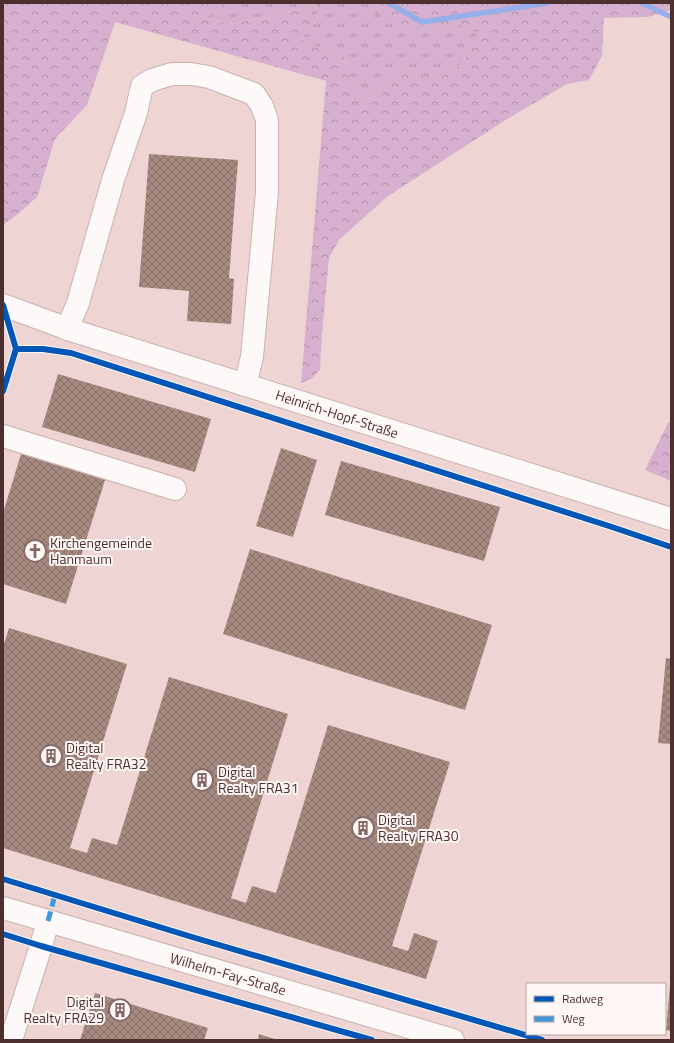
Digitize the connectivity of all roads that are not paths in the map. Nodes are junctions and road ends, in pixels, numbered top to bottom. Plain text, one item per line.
1 (3, 306) edge
2 (67, 329) junction
3 (245, 384) junction
4 (3, 436) edge
5 (175, 489) dead end
6 (671, 519) edge
7 (3, 908) edge
8 (48, 922) junction
9 (444, 1039) edge
10 (11, 1040) edge

1 - 2 street, Heinrich-Hopf-Straße
2 - 3 street, Heinrich-Hopf-Straße
2 - 3 street
3 - 6 street, Heinrich-Hopf-Straße
4 - 5 street
7 - 8 street, Wilhelm-Fay-Straße
8 - 9 street, Wilhelm-Fay-Straße
8 - 10 street

